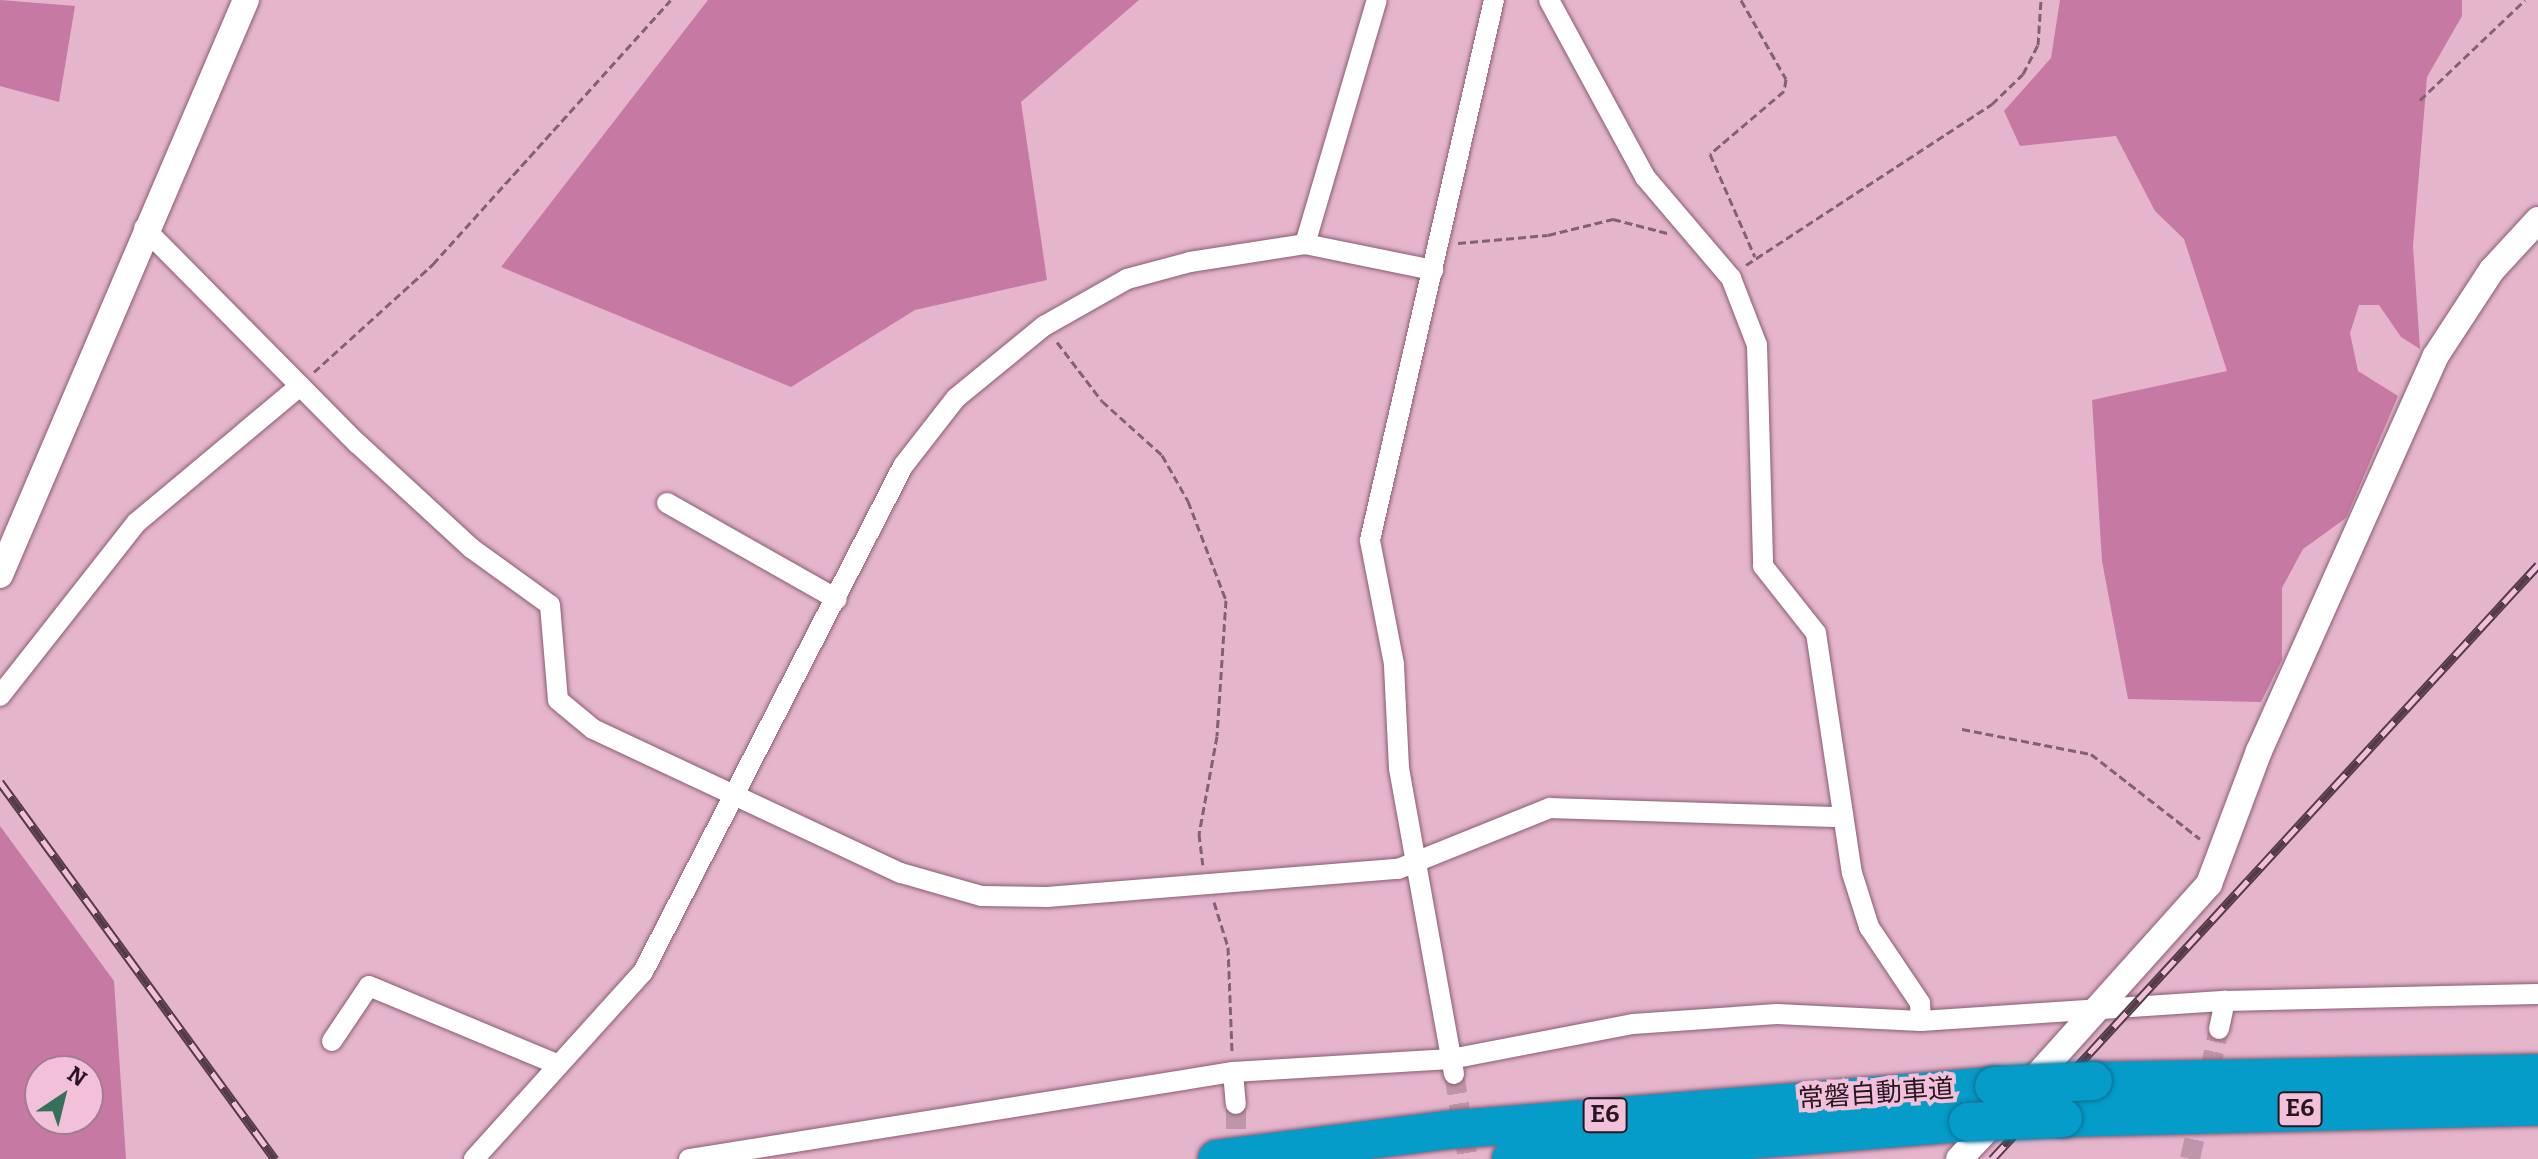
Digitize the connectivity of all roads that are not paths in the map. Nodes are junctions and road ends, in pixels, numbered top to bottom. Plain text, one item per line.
1 (246, 0) edge
2 (1377, 0) edge
3 (1494, 0) edge
4 (1549, 0) edge
5 (2538, 220) edge
6 (144, 228) junction
7 (1305, 244) junction
8 (1433, 270) junction
9 (300, 386) junction
10 (667, 503) dead end
11 (0, 575) edge
12 (837, 599) junction
13 (0, 696) edge
14 (738, 795) junction
15 (1840, 817) junction
16 (1418, 860) junction
17 (2538, 994) edge
18 (2225, 1001) junction
19 (2103, 1007) junction
20 (1921, 1021) junction
21 (2219, 1029) tunnel mouth
22 (332, 1041) dead end
23 (556, 1064) junction
24 (1452, 1066) junction
25 (1233, 1072) junction
26 (2538, 1073) edge
27 (1236, 1104) tunnel mouth
28 (2538, 1106) edge
29 (474, 1159) edge
30 (689, 1159) edge
31 (1217, 1159) edge
32 (1511, 1159) edge
33 (1959, 1159) edge

1 - 6 street
2 - 7 street
3 - 8 street
4 - 15 street
5 - 19 street
6 - 9 street
6 - 11 street
7 - 8 street
7 - 12 street
8 - 16 street
9 - 13 street
9 - 14 street
10 - 12 street
12 - 14 street
14 - 16 street
14 - 23 street
15 - 16 street
15 - 20 street
16 - 24 street
17 - 18 street
18 - 19 street
18 - 21 street
19 - 20 street
19 - 33 street
20 - 24 street
22 - 23 street
23 - 29 street
24 - 25 street
25 - 27 street
25 - 30 street
26 - 31 highway, 常磐自動車道 / E6, bridge
28 - 32 highway, 常磐自動車道 / E6, bridge

